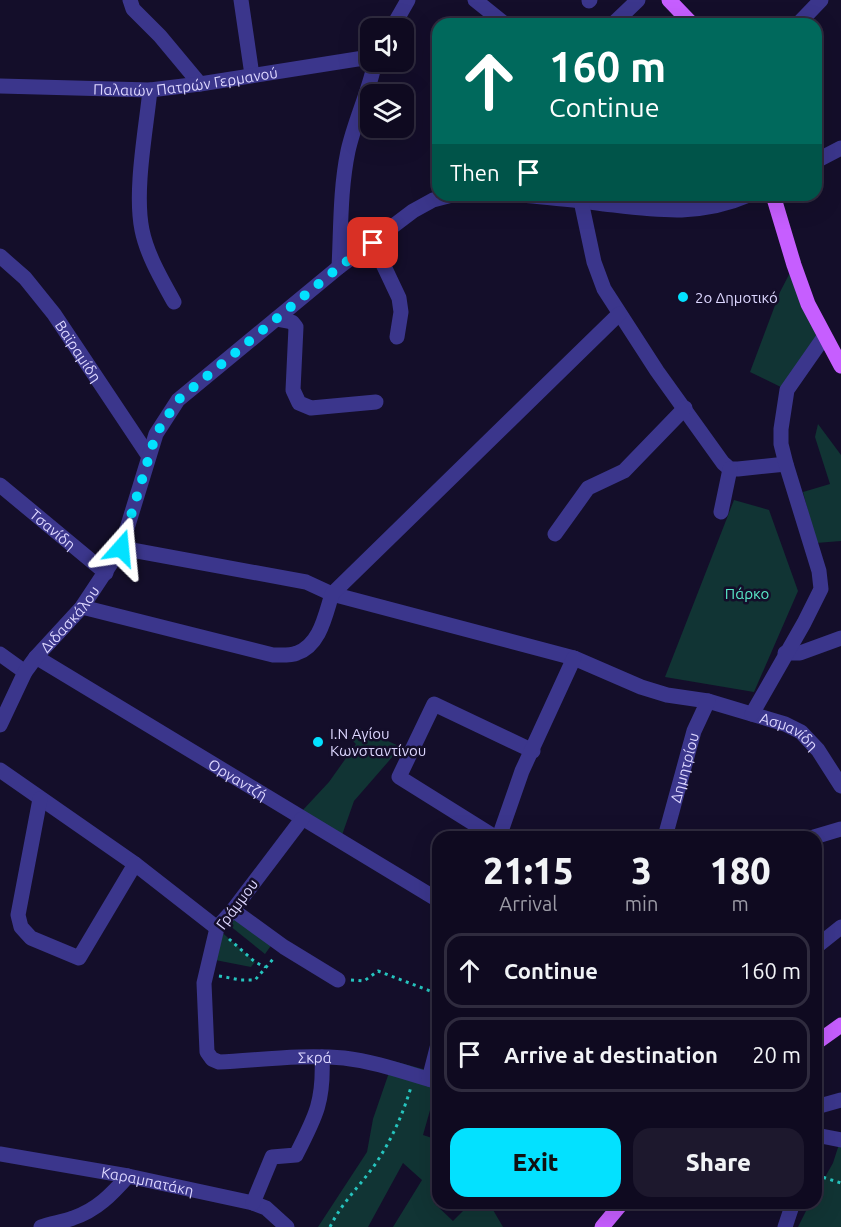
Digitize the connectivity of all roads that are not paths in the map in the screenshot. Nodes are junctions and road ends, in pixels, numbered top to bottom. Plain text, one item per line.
1 (130, 0) edge
2 (240, 0) edge
3 (408, 0) edge
4 (475, 0) edge
5 (638, 0) edge
6 (669, 0) edge
7 (821, 0) edge
8 (398, 18) edge
9 (498, 18) edge
10 (619, 18) edge
11 (686, 18) edge
12 (804, 18) edge
13 (360, 59) edge
14 (373, 72) edge
15 (252, 75) junction
16 (200, 84) junction
17 (0, 86) edge
18 (150, 90) junction
19 (841, 148) edge
20 (822, 158) edge
21 (432, 201) edge
22 (581, 201) joint
23 (732, 201) edge
24 (775, 201) edge
25 (373, 243) junction
26 (0, 256) edge
27 (339, 267) junction
28 (174, 302) dead end
29 (619, 314) junction
30 (276, 319) junction
31 (398, 337) dead end
32 (824, 337) junction
33 (841, 366) edge
34 (376, 402) dead end
35 (685, 408) junction
36 (148, 454) junction
37 (786, 464) junction
38 (730, 469) junction
39 (0, 484) edge
40 (721, 512) dead end
41 (555, 534) dead end
42 (121, 548) junction
43 (106, 573) junction
44 (332, 594) junction
45 (82, 607) junction
46 (841, 638) edge
47 (785, 653) junction
48 (0, 654) edge
49 (36, 657) junction
50 (574, 658) junction
51 (25, 672) junction
52 (708, 701) junction
53 (752, 714) junction
54 (0, 725) edge
55 (532, 751) junction
56 (0, 770) edge
57 (841, 786) edge
58 (40, 799) junction
59 (302, 819) junction
60 (841, 829) edge
61 (487, 831) edge
62 (499, 831) edge
63 (667, 831) edge
64 (822, 835) edge
65 (135, 864) junction
66 (432, 896) edge
67 (233, 910) junction
68 (841, 927) edge
69 (216, 928) junction
70 (822, 942) edge
71 (338, 980) road end
72 (841, 1025) edge
73 (206, 1038) joint
74 (822, 1039) edge
75 (322, 1057) junction
76 (432, 1063) edge
77 (427, 1079) edge
78 (841, 1100) edge
79 (822, 1105) edge
80 (822, 1136) edge
81 (841, 1140) edge
82 (0, 1154) edge
83 (128, 1176) junction
84 (254, 1203) junction
85 (617, 1209) edge
86 (791, 1209) edge
87 (73, 1222) edge
88 (41, 1227) edge
89 (287, 1227) edge
90 (602, 1227) edge
91 (785, 1227) edge

1 - 16 street
2 - 15 street
3 - 8 street
4 - 9 street
5 - 10 street
6 - 11 main road
7 - 12 street
13 - 15 street, Παλαιών Πατρών Γερμανού
14 - 27 street
15 - 16 street, Παλαιών Πατρών Γερμανού
16 - 18 street, Παλαιών Πατρών Γερμανού
17 - 18 street, Παλαιών Πατρών Γερμανού
18 - 28 street
19 - 20 street
21 - 25 street, Διδασκάλου
22 - 23 street
22 - 29 street
24 - 32 main road
25 - 27 street, Διδασκάλου
25 - 31 street
26 - 36 street, Βαϊραμίδη
27 - 30 street, Διδασκάλου
29 - 35 street
29 - 44 street
30 - 34 street
30 - 36 street, Διδασκάλου
32 - 33 main road
32 - 37 street
35 - 38 street
35 - 41 street
36 - 42 street, Διδασκάλου
37 - 38 street
37 - 47 street
38 - 40 street
39 - 43 street, Τσανίδη
42 - 43 street, Διδασκάλου
42 - 44 street, Ασμανίδη
43 - 45 street, Διδασκάλου
44 - 45 street
44 - 50 street, Ασμανίδη
45 - 49 street, Διδασκάλου
46 - 47 street
47 - 53 street
48 - 51 street
49 - 51 street, Διδασκάλου
49 - 59 street, Οργαντζή
50 - 52 street, Ασμανίδη
50 - 55 street
51 - 54 street, Διδασκάλου
52 - 53 street, Ασμανίδη
52 - 63 street, Δημητρίου
53 - 57 street, Ασμανίδη
55 - 61 street
55 - 62 street
56 - 58 street
58 - 65 street
58 - 65 street
59 - 66 street, Οργαντζή
59 - 67 street, Γράμμου
60 - 64 street
65 - 69 street
67 - 69 street, Γράμμου
67 - 71 street
68 - 70 street
69 - 73 street, Γράμμου
72 - 74 main road
73 - 75 street, Σκρά
75 - 77 street, Σκρά
75 - 84 street
76 - 77 street
78 - 79 street
80 - 81 street
82 - 83 street, Καραμπατάκη
83 - 84 street, Καραμπατάκη
83 - 87 street
84 - 89 street, Καραμπατάκη
85 - 90 main road
86 - 91 street
87 - 88 street

